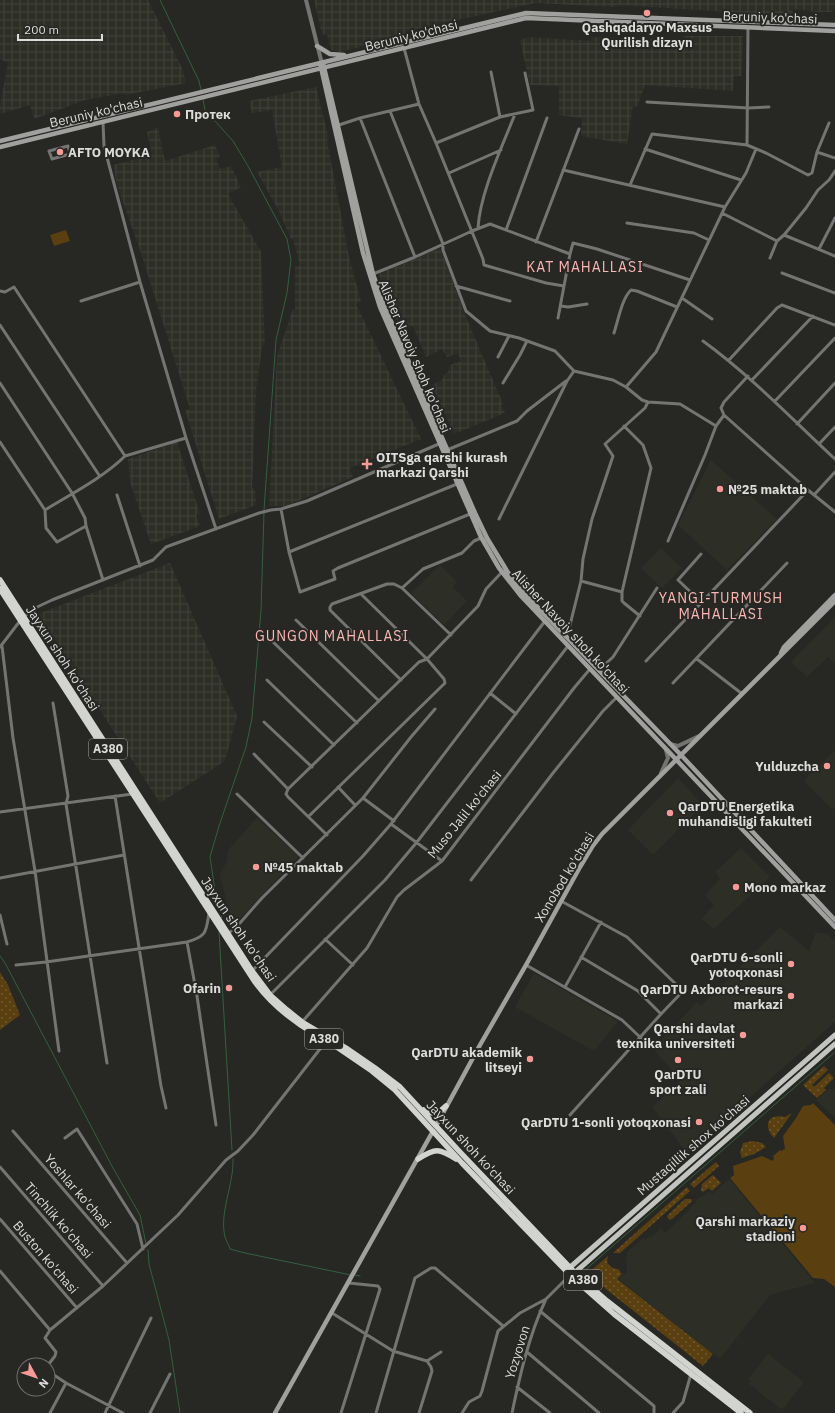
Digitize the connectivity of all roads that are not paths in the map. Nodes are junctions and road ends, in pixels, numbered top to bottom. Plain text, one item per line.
1 (306, 0) edge
2 (616, 20) junction
3 (795, 24) junction
4 (835, 25) edge
5 (748, 27) junction
6 (795, 29) junction
7 (835, 31) edge
8 (317, 46) junction
9 (404, 48) junction
10 (350, 55) junction
11 (322, 64) junction
12 (491, 72) dead end
13 (525, 73) dead end
14 (193, 98) junction
15 (161, 102) junction
16 (647, 102) dead end
17 (419, 104) junction
18 (769, 107) dead end
19 (163, 108) junction
20 (748, 108) junction
21 (390, 111) junction
22 (515, 114) junction
23 (500, 117) junction
24 (360, 118) junction
25 (547, 118) dead end
26 (103, 122) junction
27 (829, 123) dead end
28 (338, 125) junction
29 (578, 129) dead end
30 (37, 135) junction
31 (0, 142) edge
32 (436, 144) junction
33 (747, 145) junction
34 (0, 147) edge
35 (645, 149) junction
36 (756, 149) junction
37 (501, 150) junction
38 (817, 152) junction
39 (70, 154) joint
40 (835, 158) edge
41 (563, 170) junction
42 (835, 171) edge
43 (448, 173) junction
44 (741, 180) junction
45 (630, 185) junction
46 (725, 207) junction
47 (722, 213) junction
48 (835, 218) edge
49 (627, 223) dead end
50 (478, 228) junction
51 (506, 230) junction
52 (472, 231) junction
53 (784, 235) junction
54 (709, 240) junction
55 (777, 241) junction
56 (536, 242) junction
57 (443, 244) junction
58 (819, 249) junction
59 (570, 254) junction
60 (835, 256) edge
61 (415, 257) junction
62 (770, 258) dead end
63 (782, 273) dead end
64 (373, 274) junction
65 (690, 280) junction
66 (140, 282) junction
67 (456, 286) junction
68 (564, 286) junction
69 (0, 291) edge
70 (835, 292) edge
71 (682, 298) junction
72 (81, 301) dead end
73 (510, 301) dead end
74 (587, 304) dead end
75 (561, 306) junction
76 (677, 307) junction
77 (813, 316) junction
78 (558, 318) dead end
79 (712, 320) dead end
80 (0, 325) edge
81 (835, 325) edge
82 (614, 333) dead end
83 (509, 336) junction
84 (835, 338) edge
85 (527, 341) junction
86 (703, 341) dead end
87 (498, 357) dead end
88 (729, 360) junction
89 (574, 371) junction
90 (748, 376) junction
91 (752, 380) junction
92 (567, 381) junction
93 (503, 382) dead end
94 (0, 383) edge
95 (835, 383) edge
96 (626, 388) junction
97 (775, 401) junction
98 (648, 402) junction
99 (724, 415) junction
100 (797, 424) junction
101 (624, 426) junction
102 (716, 426) junction
103 (835, 427) edge
104 (186, 438) junction
105 (0, 442) edge
106 (442, 442) junction
107 (819, 444) junction
108 (445, 451) junction
109 (125, 456) junction
110 (835, 460) edge
111 (835, 472) edge
112 (99, 475) junction
113 (457, 484) junction
114 (808, 490) junction
115 (72, 493) junction
116 (116, 495) dead end
117 (814, 495) junction
118 (45, 510) junction
119 (281, 510) junction
120 (835, 512) edge
121 (470, 514) junction
122 (499, 519) dead end
123 (86, 526) junction
124 (216, 530) junction
125 (481, 538) junction
126 (668, 541) dead end
127 (289, 552) junction
128 (701, 554) dead end
129 (787, 563) dead end
130 (140, 566) junction
131 (502, 572) junction
132 (0, 580) edge
133 (103, 580) junction
134 (580, 581) junction
135 (402, 588) junction
136 (657, 588) dead end
137 (0, 589) edge
138 (622, 592) junction
139 (361, 594) junction
140 (835, 595) edge
141 (835, 601) edge
142 (701, 602) junction
143 (640, 616) junction
144 (22, 619) junction
145 (296, 620) dead end
146 (545, 621) junction
147 (451, 635) junction
148 (566, 636) junction
149 (272, 641) dead end
150 (1, 646) edge
151 (568, 646) junction
152 (578, 648) junction
153 (574, 652) junction
154 (780, 655) junction
155 (427, 659) junction
156 (697, 659) junction
157 (646, 661) dead end
158 (590, 669) junction
159 (599, 670) junction
160 (267, 680) dead end
161 (401, 680) junction
162 (673, 684) dead end
163 (490, 693) junction
164 (741, 693) junction
165 (617, 697) junction
166 (378, 701) junction
167 (53, 703) dead end
168 (435, 709) dead end
169 (516, 714) junction
170 (264, 722) dead end
171 (357, 723) junction
172 (699, 736) junction
173 (666, 744) junction
174 (334, 745) junction
175 (254, 754) dead end
176 (679, 757) junction
177 (312, 767) junction
178 (660, 776) junction
179 (338, 788) junction
180 (288, 789) junction
181 (132, 794) junction
182 (237, 794) dead end
183 (115, 796) junction
184 (364, 798) junction
185 (66, 804) junction
186 (355, 805) junction
187 (24, 808) junction
188 (0, 812) edge
189 (309, 816) junction
190 (392, 822) junction
191 (327, 835) junction
192 (417, 842) junction
193 (124, 855) junction
194 (303, 858) junction
195 (442, 861) junction
196 (75, 864) junction
197 (35, 871) junction
198 (0, 878) edge
199 (471, 880) dead end
200 (561, 901) junction
201 (209, 912) junction
202 (824, 912) junction
203 (0, 915) edge
204 (835, 920) edge
205 (601, 922) junction
206 (835, 927) edge
207 (226, 936) junction
208 (325, 939) junction
209 (187, 942) junction
210 (7, 944) dead end
211 (140, 948) junction
212 (90, 956) junction
213 (581, 958) junction
214 (46, 962) junction
215 (16, 965) dead end
216 (353, 965) junction
217 (526, 965) junction
218 (252, 971) junction
219 (565, 987) junction
220 (270, 995) junction
221 (661, 1014) junction
222 (302, 1022) junction
223 (835, 1035) edge
224 (641, 1038) junction
225 (326, 1040) junction
226 (835, 1044) edge
227 (59, 1051) dead end
228 (107, 1063) dead end
229 (787, 1077) junction
230 (791, 1082) junction
231 (413, 1100) junction
232 (446, 1106) junction
233 (166, 1108) dead end
234 (570, 1114) dead end
235 (216, 1126) dead end
236 (434, 1128) junction
237 (13, 1131) dead end
238 (65, 1138) dead end
239 (418, 1159) junction
240 (462, 1163) junction
241 (0, 1167) edge
242 (0, 1219) edge
243 (143, 1249) junction
244 (127, 1264) junction
245 (0, 1271) edge
246 (571, 1272) junction
247 (348, 1283) junction
248 (103, 1286) junction
249 (546, 1299) junction
250 (77, 1308) junction
251 (540, 1312) junction
252 (332, 1313) junction
253 (151, 1318) dead end
254 (502, 1326) junction
255 (50, 1330) junction
256 (365, 1334) junction
257 (393, 1351) junction
258 (441, 1352) dead end
259 (527, 1352) junction
260 (54, 1357) edge
261 (427, 1361) junction
262 (170, 1374) dead end
263 (691, 1374) junction
264 (56, 1377) edge
265 (66, 1384) junction
266 (517, 1386) junction
267 (108, 1406) junction
268 (50, 1413) edge
269 (104, 1413) edge
270 (123, 1413) edge
271 (150, 1413) edge
272 (275, 1413) edge
273 (341, 1413) edge
274 (376, 1413) edge
275 (419, 1413) edge
276 (462, 1413) edge
277 (512, 1413) edge
278 (550, 1413) edge
279 (599, 1413) edge
280 (654, 1413) edge
281 (673, 1413) edge
282 (741, 1413) edge
283 (750, 1413) edge

1 - 8 street, Alisher Navoiy shoh ko'chasi
2 - 3 main road, Beruniy ko'chasi
2 - 5 main road, Beruniy ko'chasi
2 - 9 main road, Beruniy ko'chasi
2 - 10 main road, Beruniy ko'chasi
3 - 4 main road, Beruniy ko'chasi
3 - 6 main road
5 - 6 main road, Beruniy ko'chasi
5 - 20 street
6 - 7 main road, Beruniy ko'chasi
8 - 10 main road
8 - 11 street, Alisher Navoiy shoh ko'chasi
9 - 11 main road, Beruniy ko'chasi
9 - 17 street
10 - 11 main road, Beruniy ko'chasi
11 - 14 main road, Beruniy ko'chasi
11 - 28 main road, Alisher Navoiy shoh ko'chasi
11 - 106 main road, Alisher Navoiy shoh ko'chasi
12 - 23 street
13 - 22 street
14 - 15 main road, Beruniy ko'chasi
14 - 19 main road, Beruniy ko'chasi
15 - 19 main road
15 - 30 main road, Beruniy ko'chasi
16 - 20 street
17 - 21 street
17 - 32 street
18 - 20 street
19 - 26 main road, Beruniy ko'chasi
20 - 33 street
21 - 24 street
21 - 57 street
22 - 23 street
22 - 37 street
23 - 32 street
24 - 28 street
24 - 61 street
25 - 51 street
26 - 30 main road, Beruniy ko'chasi
26 - 66 street
27 - 38 street
28 - 64 main road, Alisher Navoiy shoh ko'chasi
29 - 41 street
30 - 31 main road, Beruniy ko'chasi
30 - 34 main road, Beruniy ko'chasi
32 - 43 street
33 - 35 street
33 - 36 street
35 - 44 street
35 - 45 street
36 - 38 street
36 - 44 street
37 - 43 street
37 - 50 street
38 - 40 street
39 - 39 street
41 - 45 street
41 - 56 street
42 - 53 street
43 - 52 street
44 - 46 street
45 - 46 street
46 - 47 street
47 - 54 street
47 - 55 street
48 - 58 street
49 - 54 street
50 - 51 street
50 - 52 street
51 - 56 street
52 - 57 street
52 - 68 street
53 - 55 street
53 - 58 street
54 - 65 street
55 - 62 street
56 - 59 street
57 - 61 street
57 - 67 street
58 - 60 street
59 - 65 street
59 - 68 street
61 - 64 street
63 - 70 street
64 - 106 main road, Alisher Navoiy shoh ko'chasi
65 - 71 street
66 - 72 street
66 - 104 street
67 - 73 street
67 - 83 street
68 - 75 street
69 - 109 street
71 - 76 street
71 - 79 street
74 - 75 street
75 - 78 street
76 - 82 street
76 - 96 street
77 - 81 street
77 - 88 street
77 - 91 street
80 - 112 street
83 - 85 street
83 - 87 street
84 - 97 street
85 - 89 street
85 - 93 street
86 - 88 street
88 - 90 street
89 - 92 street
89 - 96 street
90 - 91 street
90 - 99 street
91 - 97 street
92 - 108 street
92 - 122 street
94 - 115 street
95 - 100 street
96 - 98 street
97 - 100 street
98 - 101 street
98 - 102 street
99 - 102 street
99 - 114 street
100 - 107 street
101 - 134 street
101 - 138 street
102 - 126 street
103 - 107 street
104 - 109 street
104 - 124 street
105 - 118 street
106 - 108 main road, Alisher Navoiy shoh ko'chasi
106 - 119 street
107 - 110 street
108 - 113 main road, Alisher Navoiy shoh ko'chasi
108 - 148 main road, Alisher Navoiy shoh ko'chasi
109 - 112 street
111 - 117 street
112 - 115 street
113 - 121 main road, Alisher Navoiy shoh ko'chasi
113 - 127 street
114 - 117 street
114 - 142 street
115 - 118 street
115 - 123 street
116 - 130 street
117 - 120 street
118 - 123 street
119 - 124 street
119 - 127 street
121 - 125 main road, Alisher Navoiy shoh ko'chasi
121 - 127 street
123 - 133 street
124 - 130 street
125 - 131 main road, Alisher Navoiy shoh ko'chasi
125 - 135 street
128 - 142 street
129 - 156 street
130 - 133 street
131 - 146 main road, Alisher Navoiy shoh ko'chasi
131 - 147 street
132 - 144 highway, Jayxun shoh ko'chasi / A380
133 - 144 street
134 - 138 street
134 - 148 street
135 - 139 street
135 - 147 street
136 - 143 street
137 - 144 highway, Jayxun shoh ko'chasi / A380
138 - 143 street
139 - 155 street
139 - 161 street
140 - 154 main road, Xonobod ko'chasi
141 - 154 main road, Xonobod ko'chasi
142 - 157 street
143 - 159 street
144 - 150 street
144 - 181 highway, Jayxun shoh ko'chasi / A380
144 - 207 highway, Jayxun shoh ko'chasi / A380
145 - 166 street
146 - 151 main road, Alisher Navoiy shoh ko'chasi
146 - 163 street
147 - 155 street
148 - 152 main road, Alisher Navoiy shoh ko'chasi
149 - 171 street
150 - 187 street
151 - 153 main road, Alisher Navoiy shoh ko'chasi
151 - 169 street
152 - 153 street
152 - 159 main road, Alisher Navoiy shoh ko'chasi
153 - 158 main road, Alisher Navoiy shoh ko'chasi
154 - 164 main road, Xonobod ko'chasi
155 - 161 street
155 - 179 street
156 - 162 street
156 - 164 street
158 - 165 main road, Alisher Navoiy shoh ko'chasi
158 - 195 street, Muso Jalil ko'chasi
159 - 173 main road, Alisher Navoiy shoh ko'chasi
160 - 174 street
161 - 166 street
163 - 169 street
163 - 190 street
164 - 172 main road, Xonobod ko'chasi
165 - 173 main road, Alisher Navoiy shoh ko'chasi
165 - 199 street
166 - 171 street
167 - 185 street
168 - 184 street
169 - 192 street
170 - 177 street
171 - 174 street
172 - 173 street
172 - 176 main road, Xonobod ko'chasi
173 - 176 main road, Alisher Navoiy shoh ko'chasi
173 - 178 street
174 - 177 street
175 - 180 street
176 - 178 main road, Xonobod ko'chasi
176 - 202 main road, Alisher Navoiy shoh ko'chasi
177 - 180 street
178 - 200 main road, Xonobod ko'chasi
179 - 186 street
179 - 189 street
180 - 189 street
181 - 183 street
181 - 201 highway, Jayxun shoh ko'chasi / A380
182 - 194 street
183 - 185 street
183 - 193 street
184 - 186 street
184 - 190 street
185 - 187 street
185 - 196 street
186 - 191 street
187 - 188 street
187 - 197 street
189 - 191 street
190 - 192 street
190 - 218 street
191 - 194 street
192 - 195 street
192 - 208 street
193 - 196 street
193 - 211 street
194 - 207 street
195 - 216 street, Muso Jalil ko'chasi
196 - 197 street
196 - 212 street
197 - 198 street
197 - 214 street
200 - 205 street
200 - 217 main road, Xonobod ko'chasi
201 - 207 highway, Jayxun shoh ko'chasi / A380
201 - 209 street
202 - 204 main road, Alisher Navoiy shoh ko'chasi
202 - 206 main road, Alisher Navoiy shoh ko'chasi
203 - 210 street
205 - 213 street
205 - 221 street
207 - 218 highway, Jayxun shoh ko'chasi / A380
207 - 225 highway, Jayxun shoh ko'chasi / A380
208 - 216 street
208 - 220 street
209 - 211 street
209 - 235 street
211 - 212 street
211 - 233 street
212 - 214 street
212 - 228 street
213 - 219 street
213 - 221 street
214 - 215 street
214 - 227 street
216 - 222 street, Muso Jalil ko'chasi
217 - 219 street
217 - 232 main road, Xonobod ko'chasi
218 - 220 highway, Jayxun shoh ko'chasi / A380
219 - 224 street
220 - 222 highway, Jayxun shoh ko'chasi / A380
221 - 224 street
222 - 231 highway, Jayxun shoh ko'chasi / A380
223 - 229 main road, Mustaqillik shox ko'chasi
224 - 234 street
225 - 236 highway, Jayxun shoh ko'chasi / A380
225 - 243 street
226 - 230 main road, Mustaqillik shox ko'chasi
229 - 230 main road
229 - 246 main road, Mustaqillik shox ko'chasi
230 - 246 main road, Mustaqillik shox ko'chasi
231 - 232 highway
231 - 236 highway, Jayxun shoh ko'chasi / A380
232 - 236 main road, Xonobod ko'chasi
236 - 239 main road, Xonobod ko'chasi
236 - 240 highway, Jayxun shoh ko'chasi / A380
236 - 246 highway, Jayxun shoh ko'chasi / A380
237 - 244 street, Yoshlar ko'chasi
238 - 243 street
239 - 240 highway
239 - 247 main road, Xonobod ko'chasi
240 - 246 highway, Jayxun shoh ko'chasi / A380
241 - 248 street, Tinchlik ko'chasi
242 - 250 street, Buston ko'chasi
243 - 244 street
244 - 248 street
245 - 255 street
246 - 249 street
246 - 263 highway, Jayxun shoh ko'chasi / A380
246 - 283 highway, Jayxun shoh ko'chasi / A380
247 - 252 main road, Xonobod ko'chasi
247 - 256 street
248 - 250 street
249 - 251 street, Yozyovon
249 - 254 street
250 - 255 street
251 - 259 street, Yozyovon
251 - 280 street
252 - 256 street
252 - 272 main road, Xonobod ko'chasi
253 - 267 street
254 - 257 street
254 - 276 street
255 - 260 street
256 - 257 street
256 - 273 street
257 - 261 street
257 - 274 street
258 - 261 street
259 - 266 street, Yozyovon
259 - 279 street
261 - 275 street
262 - 271 street
263 - 281 street
263 - 282 highway, Jayxun shoh ko'chasi / A380
264 - 265 street
265 - 267 street
265 - 268 street
266 - 277 street, Yozyovon
266 - 278 street
267 - 269 street
267 - 270 street

